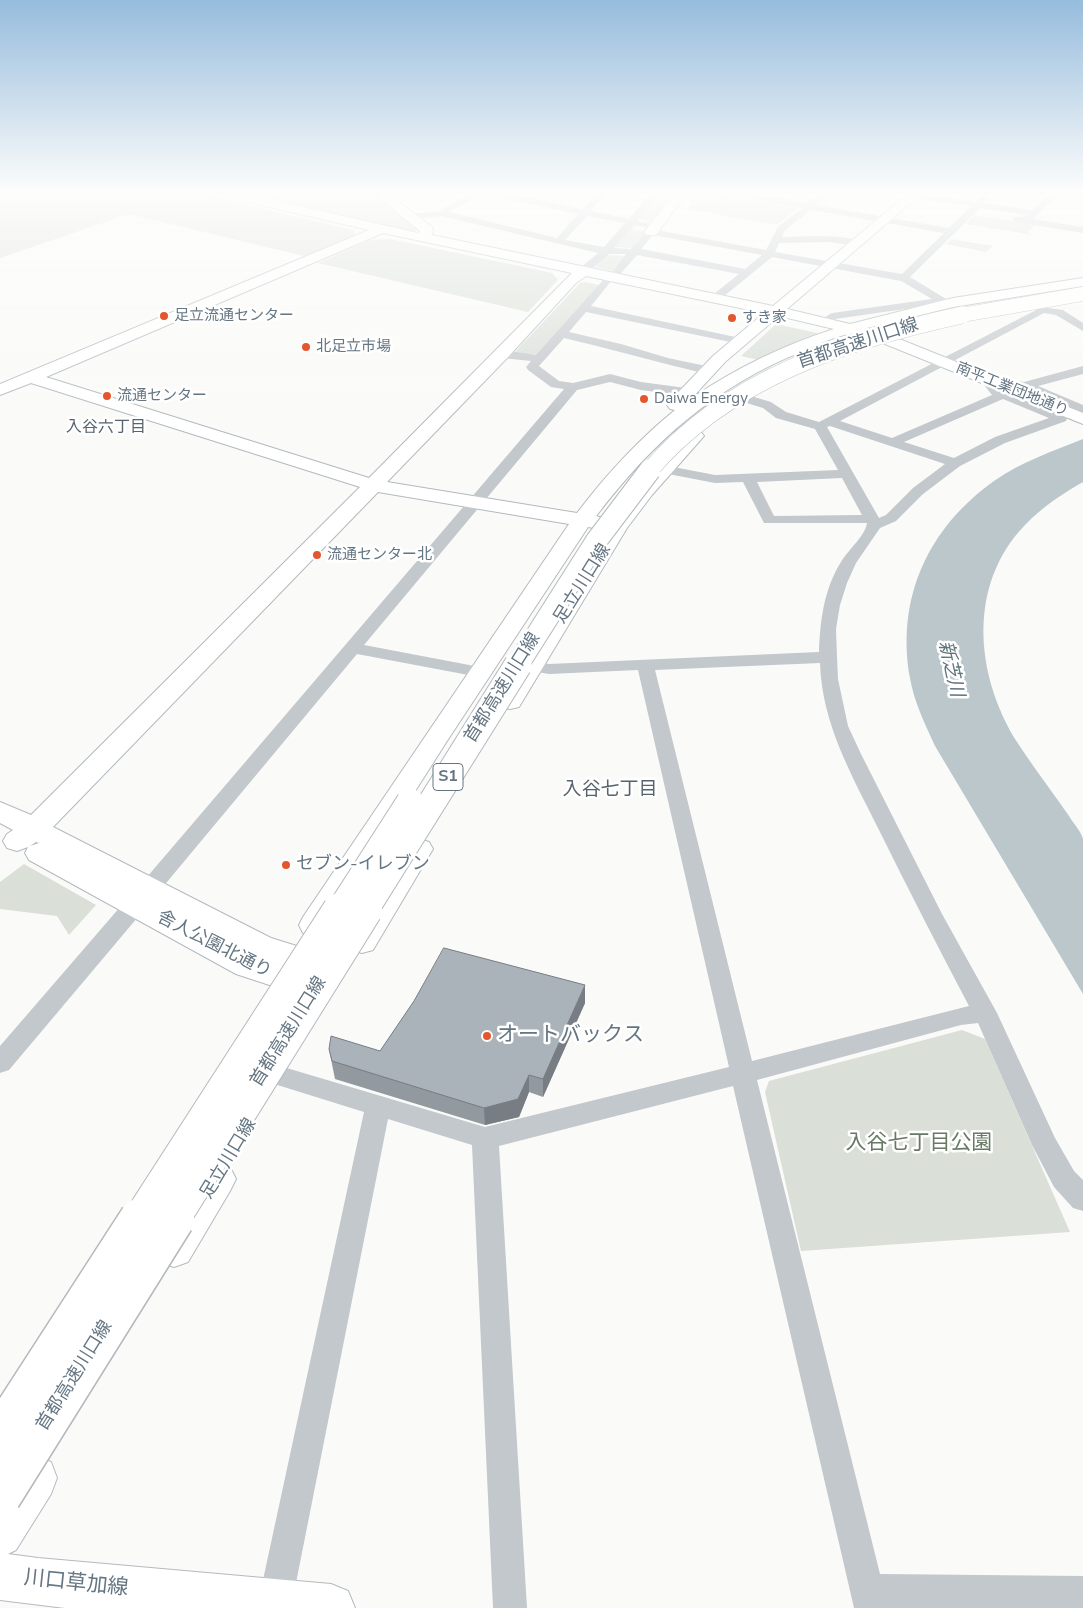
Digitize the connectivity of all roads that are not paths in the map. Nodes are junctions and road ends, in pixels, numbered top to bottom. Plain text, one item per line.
1 (290, 268) edge
2 (556, 268) edge
3 (558, 268) edge
4 (586, 268) edge
5 (620, 268) edge
6 (725, 268) edge
7 (752, 268) edge
8 (828, 268) edge
9 (849, 268) edge
10 (914, 268) edge
11 (747, 272) junction
12 (580, 273) junction
13 (904, 278) junction
14 (610, 279) junction
15 (1083, 284) edge
16 (1083, 294) edge
17 (1083, 298) edge
18 (714, 299) junction
19 (945, 302) junction
20 (583, 308) junction
21 (774, 314) junction
22 (824, 322) junction
23 (1082, 326) edge
24 (847, 329) junction
25 (560, 334) junction
26 (881, 337) junction
27 (740, 341) junction
28 (502, 354) junction
29 (539, 359) junction
30 (942, 362) junction
31 (707, 370) junction
32 (1083, 370) edge
33 (30, 377) junction
34 (1026, 386) junction
35 (573, 387) junction
36 (997, 388) junction
37 (717, 389) junction
38 (0, 390) edge
39 (686, 392) junction
40 (744, 398) junction
41 (1083, 410) edge
42 (1083, 419) edge
43 (824, 424) junction
44 (893, 442) junction
45 (647, 444) junction
46 (955, 463) junction
47 (663, 469) junction
48 (846, 474) junction
49 (748, 478) junction
50 (373, 484) junction
51 (475, 502) junction
52 (583, 520) junction
53 (873, 522) junction
54 (618, 526) junction
55 (352, 648) junction
56 (828, 658) junction
57 (645, 665) junction
58 (532, 666) junction
59 (479, 672) junction
60 (0, 811) edge
61 (17, 834) edge
62 (142, 897) junction
63 (286, 968) junction
64 (337, 982) junction
65 (985, 1013) junction
66 (0, 1063) edge
67 (742, 1074) junction
68 (280, 1076) junction
69 (378, 1106) junction
70 (485, 1138) junction
71 (1083, 1199) edge
72 (0, 1405) edge
73 (0, 1437) edge
74 (0, 1496) edge
75 (0, 1534) edge
76 (0, 1576) edge
77 (1083, 1594) edge
78 (869, 1600) edge
79 (275, 1603) junction
80 (331, 1608) edge
81 (510, 1608) edge

1 - 33 main road
2 - 12 main road
3 - 12 main road
4 - 12 street
5 - 14 street
6 - 11 street
7 - 11 street
8 - 21 main road
9 - 13 street
10 - 13 street
11 - 18 street
12 - 14 main road
12 - 28 main road
13 - 19 street
14 - 18 main road
14 - 20 street
14 - 21 main road
15 - 19 main road, 足立川口線
15 - 73 main road, 首都高速川口線 / S1, bridge
16 - 74 main road, 首都高速川口線 / S1, bridge
17 - 26 main road, 足立川口線
18 - 21 main road
19 - 22 street
19 - 24 main road, 足立川口線
20 - 25 street
20 - 27 street
21 - 22 main road
21 - 24 main road
21 - 27 main road
21 - 37 main road
22 - 24 main road
23 - 30 street
24 - 26 main road, 南平工業団地通り
24 - 37 main road, 足立川口線
25 - 29 street
25 - 31 street
26 - 30 main road, 南平工業団地通り
26 - 40 main road, 足立川口線
27 - 31 main road
28 - 29 street
28 - 50 main road
29 - 35 street
30 - 36 main road, 南平工業団地通り
30 - 43 street
31 - 39 main road
32 - 34 street
33 - 38 main road
33 - 50 main road
34 - 36 street
34 - 41 street
35 - 39 street
35 - 51 street
36 - 42 main road, 南平工業団地通り
36 - 44 street
36 - 46 street
37 - 40 main road
37 - 45 main road, 足立川口線
39 - 45 main road
40 - 43 street
40 - 47 main road, 足立川口線
43 - 44 street
43 - 48 street
44 - 46 street
45 - 52 main road, 足立川口線
46 - 53 street
47 - 49 street
47 - 54 main road, 足立川口線
48 - 49 street
48 - 53 street
49 - 53 street
50 - 51 main road
50 - 61 main road
51 - 52 main road
51 - 55 street
52 - 54 main road
52 - 59 main road, 足立川口線
53 - 56 street
54 - 58 main road, 足立川口線
55 - 59 street
55 - 62 street
56 - 57 street
56 - 65 street
57 - 58 street
57 - 67 street
58 - 64 main road, 足立川口線
59 - 63 main road, 足立川口線
60 - 61 main road, 舎人公園北通り
61 - 62 main road, 舎人公園北通り
62 - 63 main road, 舎人公園北通り
62 - 66 street
63 - 64 main road, 舎人公園北通り
63 - 72 main road, 足立川口線
64 - 68 main road, 足立川口線
65 - 67 street
65 - 71 street
67 - 70 street
67 - 78 street
68 - 69 street
68 - 75 main road, 足立川口線
69 - 70 street
69 - 79 street
70 - 81 street
76 - 79 main road, 川口草加線
77 - 78 street
79 - 80 main road, 川口草加線

